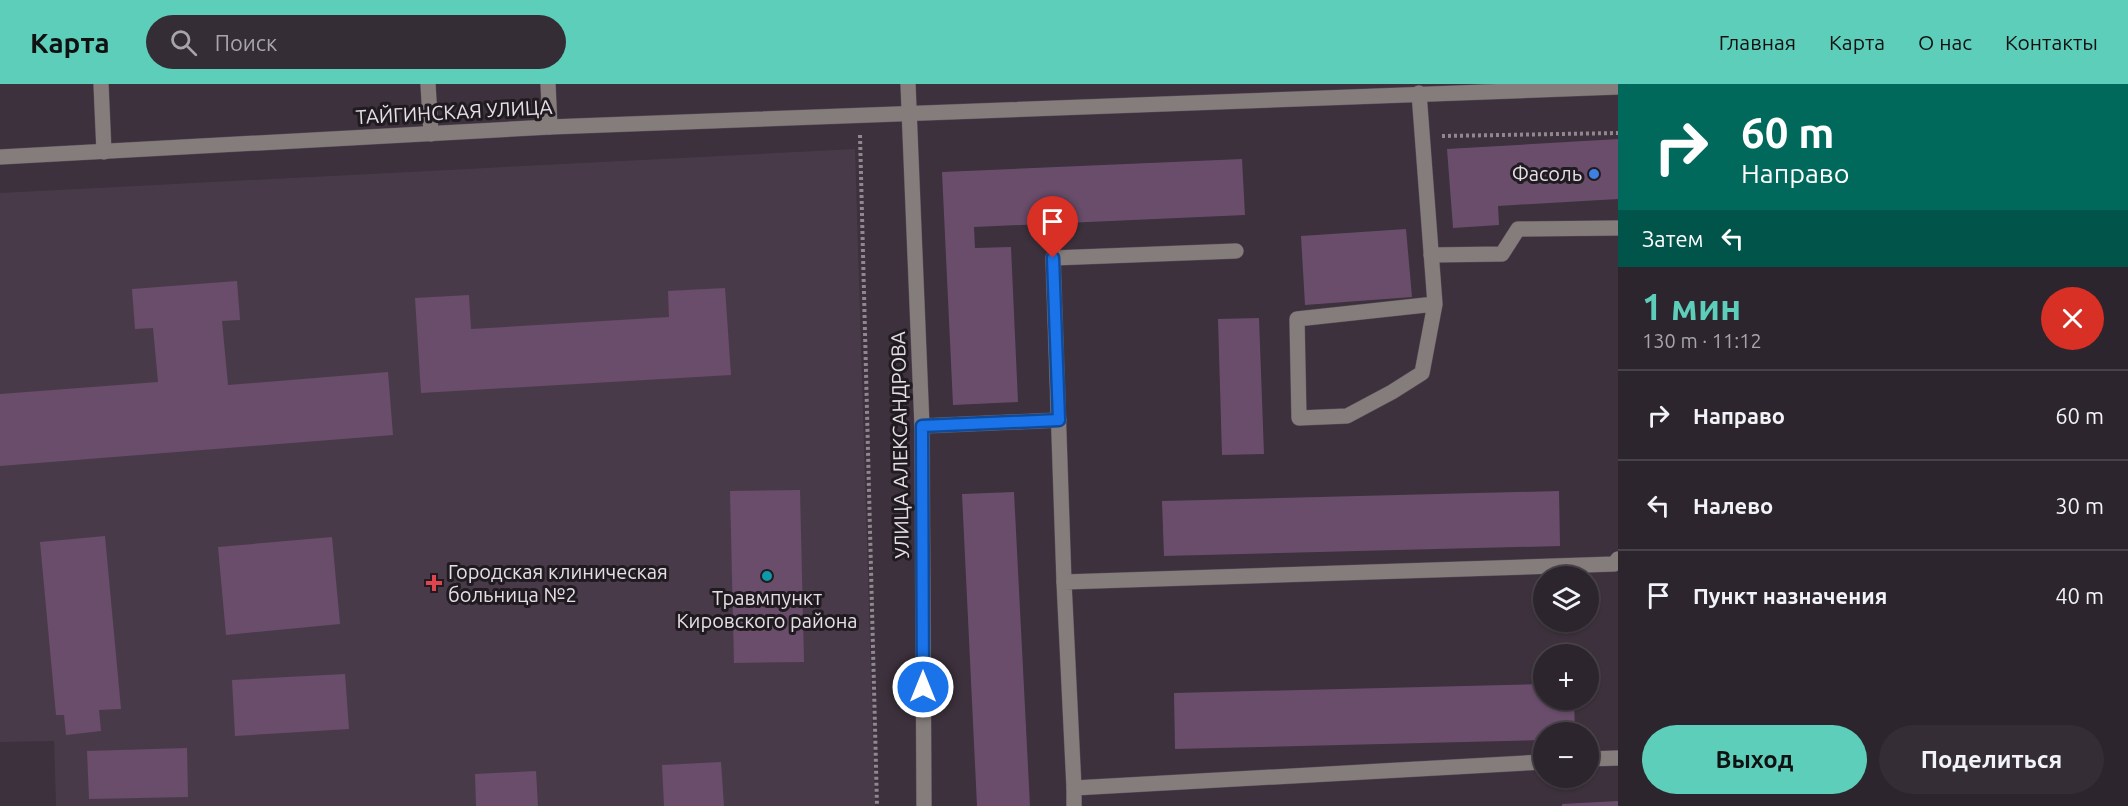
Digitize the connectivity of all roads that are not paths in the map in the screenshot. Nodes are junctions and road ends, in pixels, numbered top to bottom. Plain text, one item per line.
1 (101, 84) edge
2 (428, 84) edge
3 (548, 84) edge
4 (908, 84) edge
5 (1618, 87) edge
6 (1419, 93) junction
7 (910, 114) junction
8 (550, 127) junction
9 (431, 134) junction
10 (104, 152) junction
11 (0, 157) edge
12 (1618, 228) edge
13 (1236, 251) dead end
14 (1431, 255) junction
15 (1436, 304) junction
16 (1059, 420) junction
17 (922, 426) junction
18 (1618, 559) edge
19 (1064, 582) junction
20 (1618, 758) edge
21 (1599, 759) edge
22 (1533, 763) edge
23 (1074, 788) junction
24 (924, 806) edge
25 (1074, 806) edge

1 - 10 street
2 - 9 street
3 - 8 street
4 - 7 street, УЛИЦА АЛЕКСАНДРОВА
5 - 6 street, ТАЙГИНСКАЯ УЛИЦА
6 - 7 street, ТАЙГИНСКАЯ УЛИЦА
6 - 14 street
7 - 8 street, ТАЙГИНСКАЯ УЛИЦА
7 - 17 street, УЛИЦА АЛЕКСАНДРОВА
8 - 9 street, ТАЙГИНСКАЯ УЛИЦА
9 - 10 street, ТАЙГИНСКАЯ УЛИЦА
10 - 11 street, ТАЙГИНСКАЯ УЛИЦА
12 - 14 street
13 - 16 street
14 - 15 street
15 - 15 street
16 - 17 street
16 - 19 street
17 - 24 street, УЛИЦА АЛЕКСАНДРОВА
18 - 19 street
19 - 23 street
20 - 21 street
22 - 23 street
23 - 25 street

